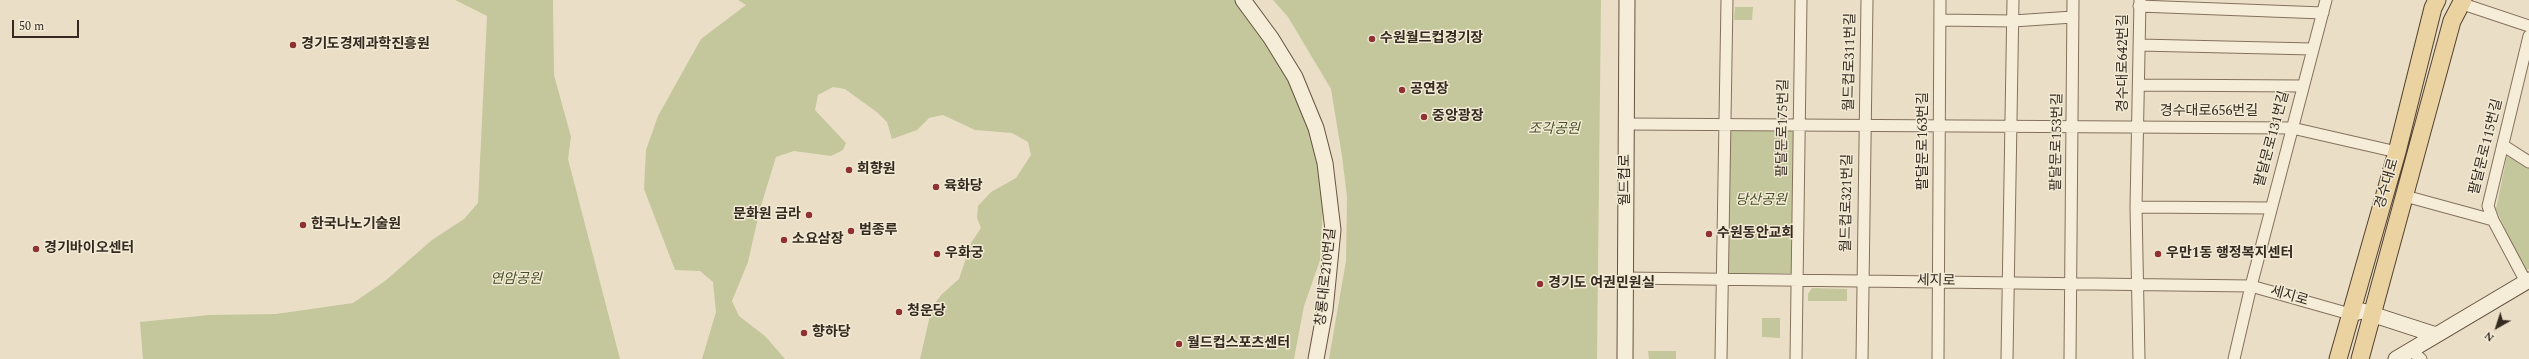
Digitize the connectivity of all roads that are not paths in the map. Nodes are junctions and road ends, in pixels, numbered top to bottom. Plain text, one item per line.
1 (1243, 0) edge
2 (1627, 0) edge
3 (1727, 0) edge
4 (1801, 0) edge
5 (1867, 0) edge
6 (1940, 0) edge
7 (2013, 0) edge
8 (2073, 0) edge
9 (2326, 0) edge
10 (2140, 3) edge
11 (2435, 3) edge
12 (2458, 4) edge
13 (2323, 13) junction
14 (2073, 17) junction
15 (1940, 20) junction
16 (2013, 21) junction
17 (2529, 26) edge
18 (2529, 36) edge
19 (2139, 46) junction
20 (2312, 49) junction
21 (2139, 85) junction
22 (2303, 86) junction
23 (1626, 124) junction
24 (1725, 125) junction
25 (1799, 125) junction
26 (1865, 125) junction
27 (1939, 126) junction
28 (2012, 126) junction
29 (2073, 126) junction
30 (2139, 126) junction
31 (2292, 128) junction
32 (2504, 146) junction
33 (2397, 152) junction
34 (2529, 162) edge
35 (2405, 196) junction
36 (2136, 207) junction
37 (2271, 208) junction
38 (2493, 220) junction
39 (1625, 278) junction
40 (1722, 279) junction
41 (1797, 280) junction
42 (1862, 281) junction
43 (2528, 281) edge
44 (1938, 282) junction
45 (2009, 283) junction
46 (2138, 283) junction
47 (2071, 285) junction
48 (2251, 286) junction
49 (2350, 314) junction
50 (2374, 315) junction
51 (2436, 335) junction
52 (2417, 355) edge
53 (1316, 359) edge
54 (1624, 359) edge
55 (1721, 359) edge
56 (1796, 359) edge
57 (1862, 359) edge
58 (1938, 359) edge
59 (2007, 359) edge
60 (2070, 359) edge
61 (2139, 359) edge
62 (2234, 359) edge
63 (2338, 359) edge
64 (2360, 359) edge
65 (2396, 359) edge

1 - 53 street, 창룡대로210번길
2 - 23 street, 월드컵로
3 - 24 street
4 - 25 street, 팔달문로175번길
5 - 26 street, 월드컵로311번길
6 - 15 street, 팔달문로163번길
7 - 16 street
8 - 14 street, 팔달문로153번길
9 - 13 street, 팔달문로131번길
10 - 13 street
10 - 19 street, 경수대로642번길
11 - 33 main road, 경수대로
12 - 17 street
12 - 35 main road, 경수대로
13 - 20 street, 팔달문로131번길
14 - 16 street
14 - 29 street, 팔달문로153번길
15 - 16 street
15 - 27 street, 팔달문로163번길
16 - 28 street
18 - 32 street, 팔달문로115번길
19 - 20 street
19 - 21 street, 경수대로642번길
20 - 22 street, 팔달문로131번길
21 - 22 street
21 - 30 street, 경수대로642번길
22 - 31 street, 팔달문로131번길
23 - 24 street
23 - 39 street, 월드컵로
24 - 25 street
24 - 40 street
25 - 26 street
25 - 41 street, 팔달문로175번길
26 - 27 street
26 - 42 street, 월드컵로321번길
27 - 28 street, 경수대로656번길
27 - 44 street, 팔달문로163번길
28 - 29 street, 경수대로656번길
28 - 45 street
29 - 30 street, 경수대로656번길
29 - 47 street, 팔달문로153번길
30 - 31 street, 경수대로656번길
30 - 36 street
31 - 33 street, 경수대로656번길
31 - 37 street, 팔달문로131번길
32 - 34 street
32 - 38 street, 팔달문로115번길
33 - 49 main road, 경수대로
35 - 38 street
35 - 50 main road, 경수대로
36 - 37 street
36 - 46 street
37 - 48 street, 팔달문로131번길
38 - 43 street, 팔달문로115번길
39 - 40 street, 세지로
39 - 54 street, 월드컵로
40 - 41 street, 세지로
40 - 55 street
41 - 42 street, 세지로
41 - 56 street
42 - 44 street, 세지로
42 - 57 street
43 - 51 street
44 - 45 street, 세지로
44 - 58 street, 팔달문로163번길
45 - 47 street, 세지로
45 - 59 street
46 - 47 street, 세지로
46 - 48 street, 세지로
46 - 61 street
47 - 60 street
48 - 49 street, 세지로
48 - 62 street, 팔달문로131번길
49 - 50 street, 세지로
49 - 63 main road, 경수대로
50 - 51 street, 세지로
50 - 64 main road, 경수대로
51 - 52 street
52 - 65 street

